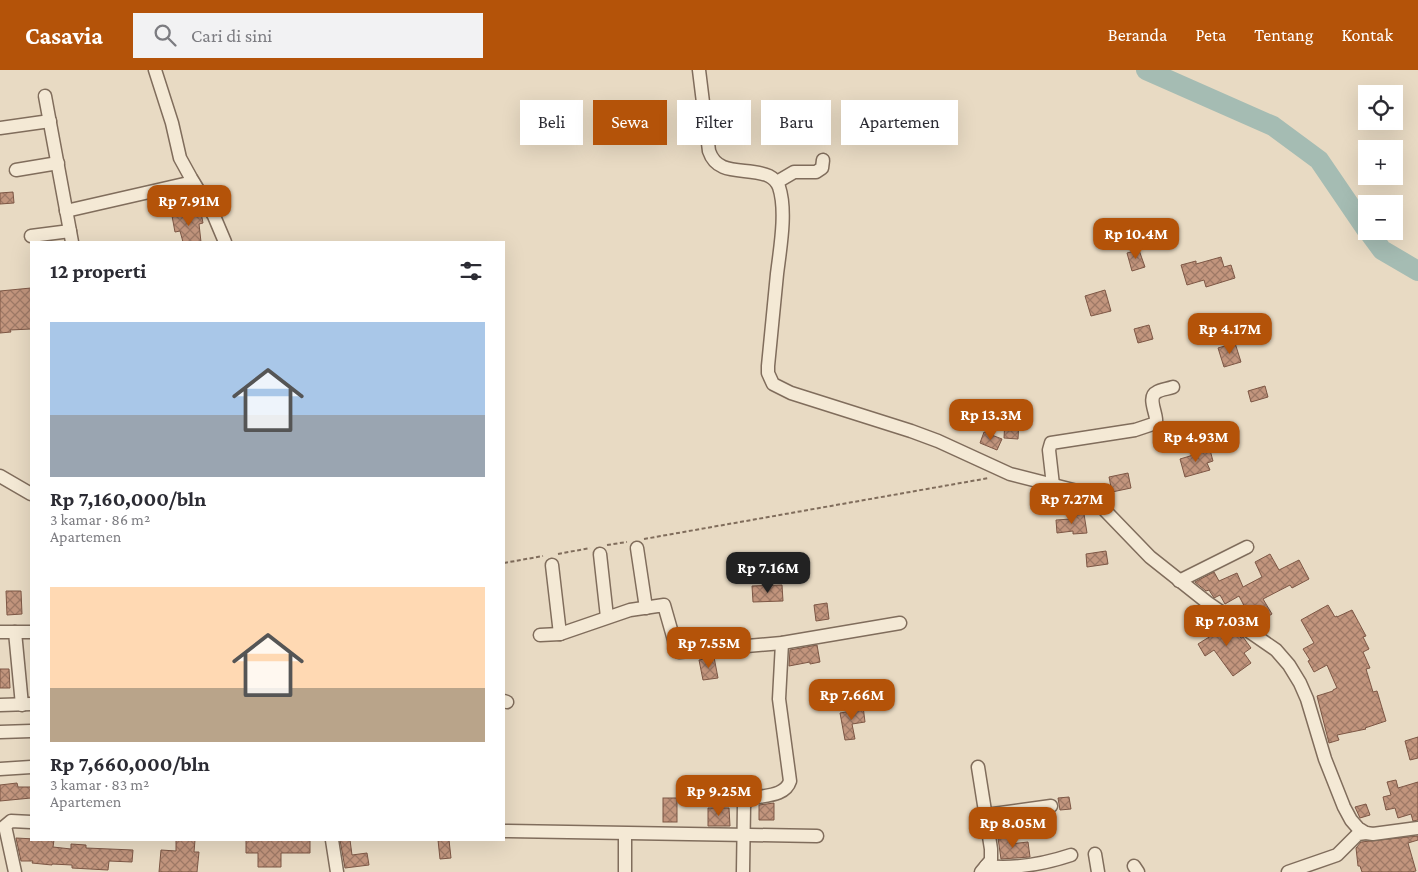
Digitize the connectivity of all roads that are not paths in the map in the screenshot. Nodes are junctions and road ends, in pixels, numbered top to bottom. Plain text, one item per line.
1 (155, 70) edge
2 (699, 70) edge
3 (45, 96) dead end
4 (50, 121) junction
5 (0, 128) edge
6 (823, 160) dead end
7 (58, 163) junction
8 (16, 170) dead end
9 (193, 182) junction
10 (777, 182) junction
11 (66, 210) junction
12 (31, 236) dead end
13 (71, 237) edge
14 (225, 241) edge
15 (1173, 387) dead end
16 (0, 476) edge
17 (1053, 485) junction
18 (30, 493) edge
19 (636, 543) road end
20 (1247, 547) dead end
21 (597, 549) road end
22 (549, 559) road end
23 (1180, 581) junction
24 (646, 608) junction
25 (607, 617) junction
26 (900, 623) dead end
27 (0, 632) edge
28 (15, 632) junction
29 (30, 632) edge
30 (560, 634) junction
31 (540, 636) dead end
32 (782, 643) junction
33 (0, 705) edge
34 (27, 705) edge
35 (30, 731) edge
36 (0, 732) edge
37 (30, 767) edge
38 (978, 767) dead end
39 (0, 769) edge
40 (1051, 806) dead end
41 (986, 815) junction
42 (30, 822) edge
43 (1418, 828) edge
44 (505, 832) edge
45 (1366, 833) junction
46 (625, 834) junction
47 (743, 836) junction
48 (817, 836) dead end
49 (332, 841) edge
50 (1095, 854) dead end
51 (1071, 855) dead end
52 (1053, 867) edge
53 (983, 869) edge
54 (1008, 869) edge
55 (15, 872) edge
56 (333, 872) edge
57 (625, 872) edge
58 (743, 872) edge
59 (1098, 872) edge
60 (1288, 872) edge

1 - 9 street
2 - 10 street
3 - 4 street
4 - 5 street
4 - 7 street
6 - 10 street
7 - 8 street
7 - 11 street
9 - 11 street
9 - 14 street
10 - 17 street
11 - 13 street
12 - 13 street
15 - 17 street
16 - 18 street
17 - 23 street
19 - 24 street
20 - 23 street
21 - 25 street
22 - 30 street
23 - 45 street
24 - 25 street
24 - 32 street
25 - 30 street
26 - 32 street
27 - 28 street
28 - 29 street
28 - 34 street
30 - 31 street
32 - 47 street
33 - 34 street
35 - 36 street
37 - 39 street
38 - 41 street
40 - 41 street
41 - 53 street
42 - 55 street
43 - 45 street
44 - 46 street
45 - 60 street
46 - 47 street
46 - 57 street
47 - 48 street
47 - 58 street
49 - 56 street
50 - 59 street
51 - 52 street
52 - 54 street
53 - 54 street

